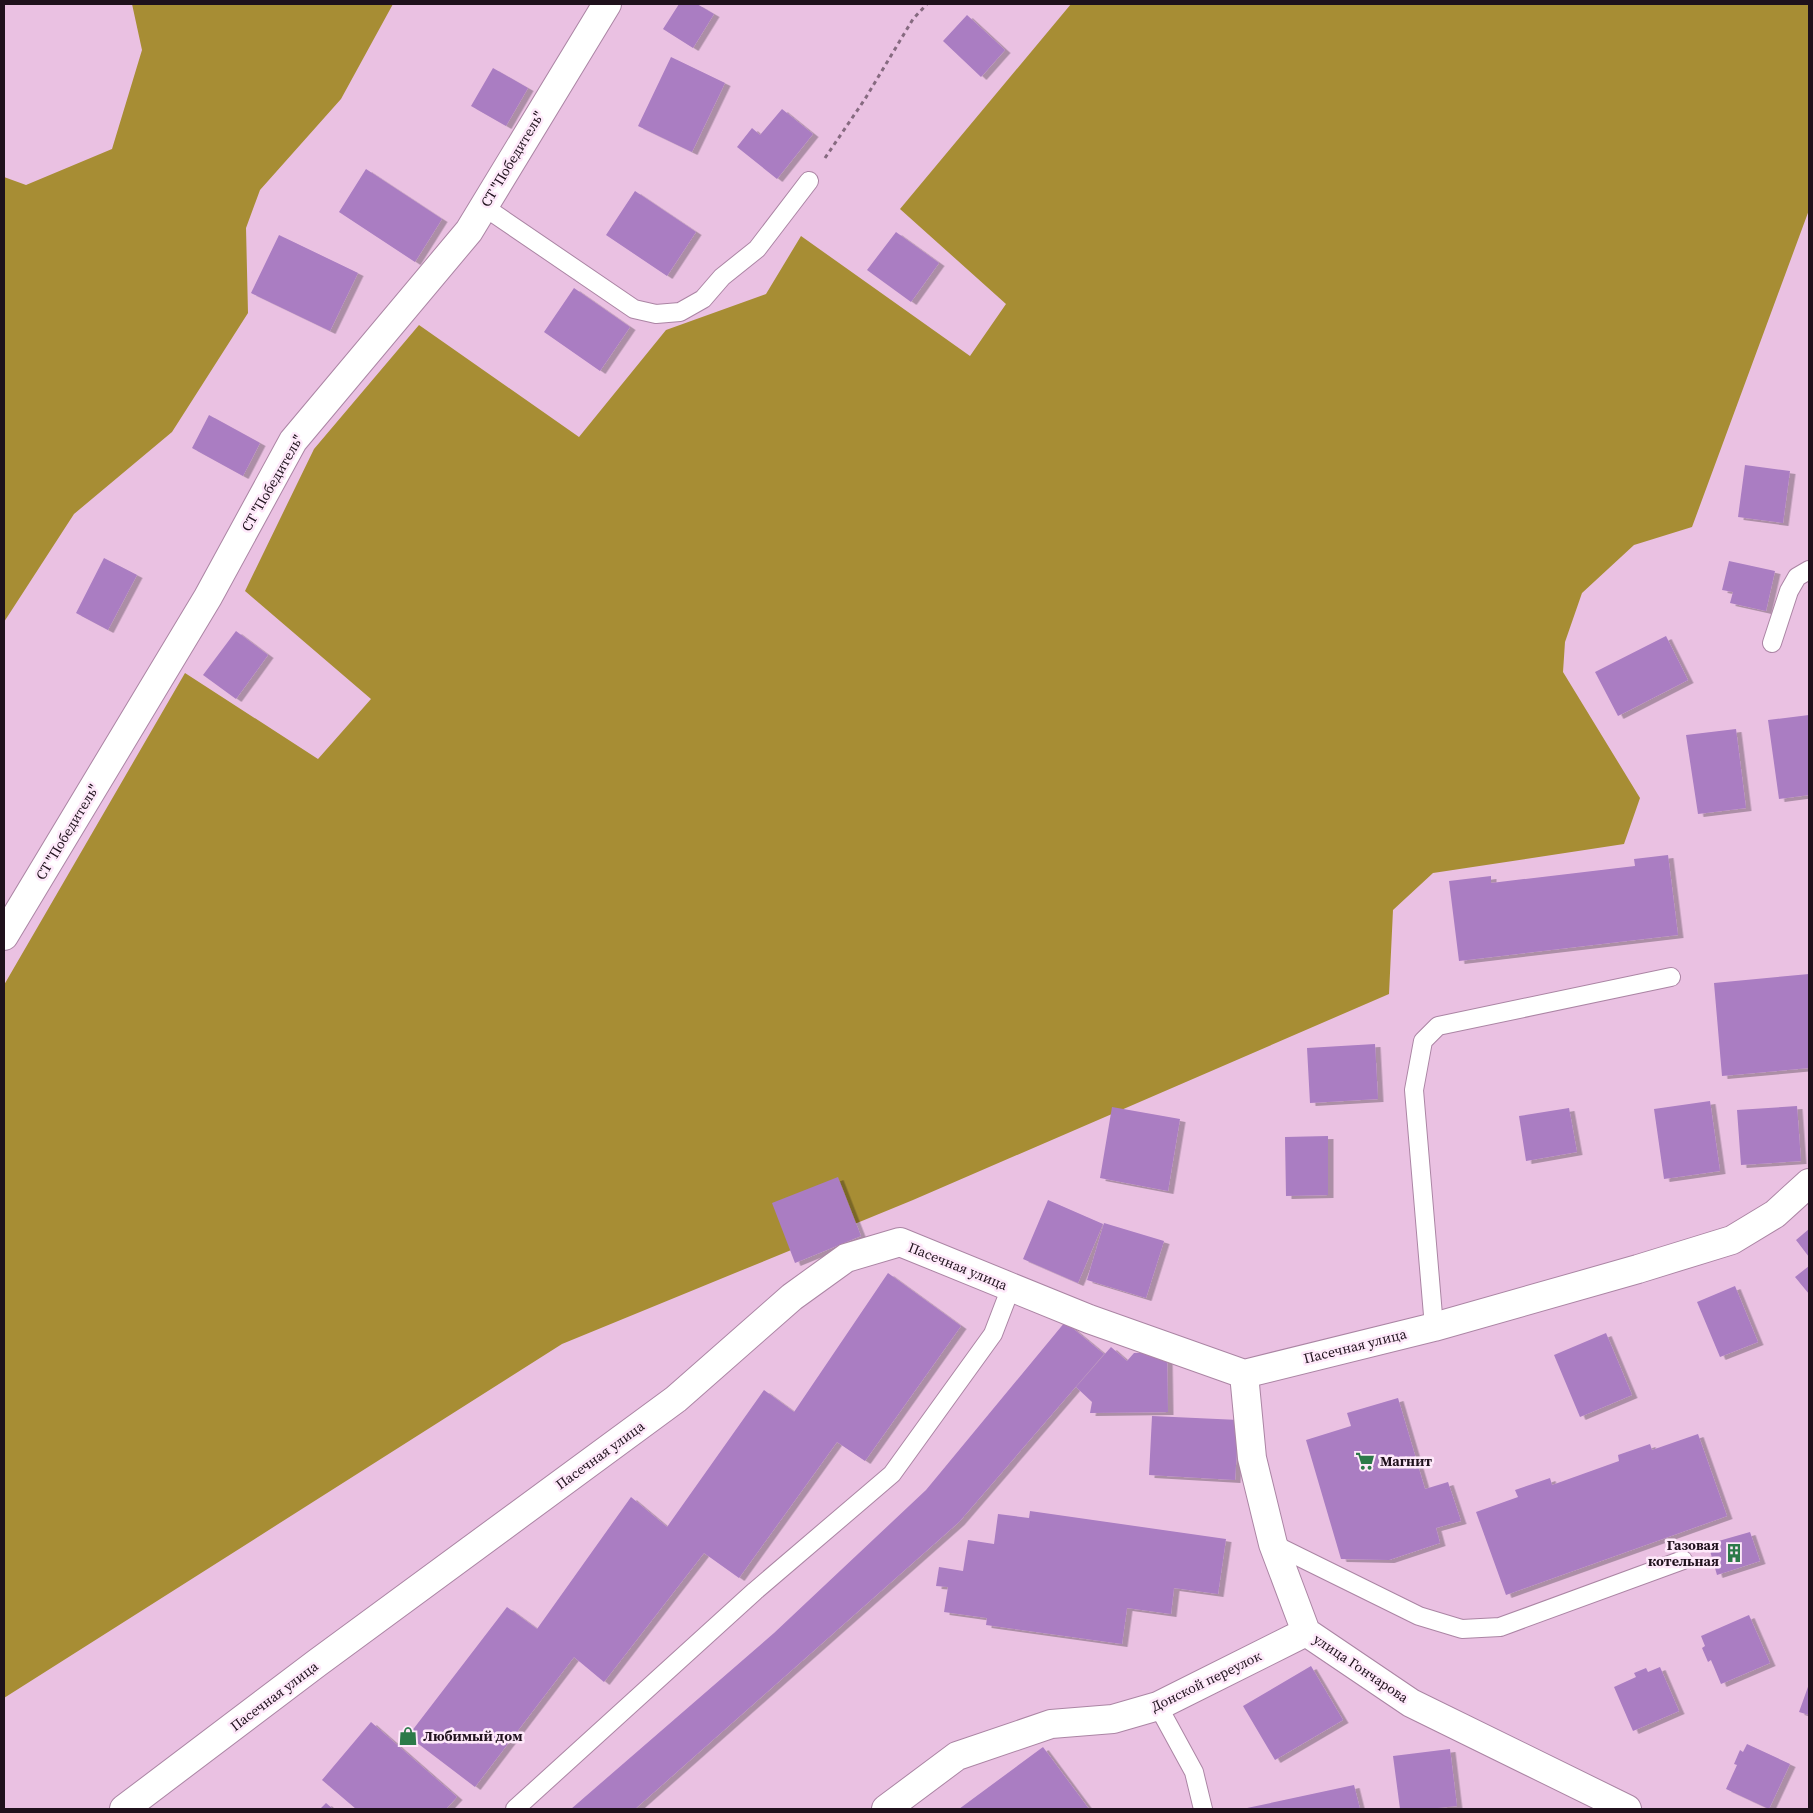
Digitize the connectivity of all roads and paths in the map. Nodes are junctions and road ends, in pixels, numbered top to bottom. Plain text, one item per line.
1 (607, 4) edge
2 (927, 4) edge
3 (809, 181) joint
4 (483, 206) junction
5 (1809, 570) edge
6 (1772, 643) dead end
7 (4, 936) edge
8 (1671, 977) dead end
9 (1809, 1183) edge
10 (1011, 1287) junction
11 (1434, 1327) junction
12 (1244, 1374) junction
13 (1273, 1544) junction
14 (1683, 1560) dead end
15 (1306, 1632) junction
16 (1158, 1706) junction
17 (124, 1809) edge
18 (514, 1809) edge
19 (886, 1809) edge
20 (1203, 1809) edge
21 (1627, 1809) edge

1 - 4 street, СТ "Победитель"
2 - 3 path
3 - 4 lane
4 - 7 street, СТ "Победитель"
5 - 6 lane
8 - 11 lane
9 - 11 street, Пасечная улица
10 - 12 street, Пасечная улица
10 - 17 street, Пасечная улица
10 - 18 lane
11 - 12 street, Пасечная улица
12 - 13 street, улица Гончарова
13 - 14 lane
13 - 15 street, улица Гончарова
15 - 16 street, Донской переулок
15 - 21 street, улица Гончарова
16 - 19 street, Донской переулок
16 - 20 lane

